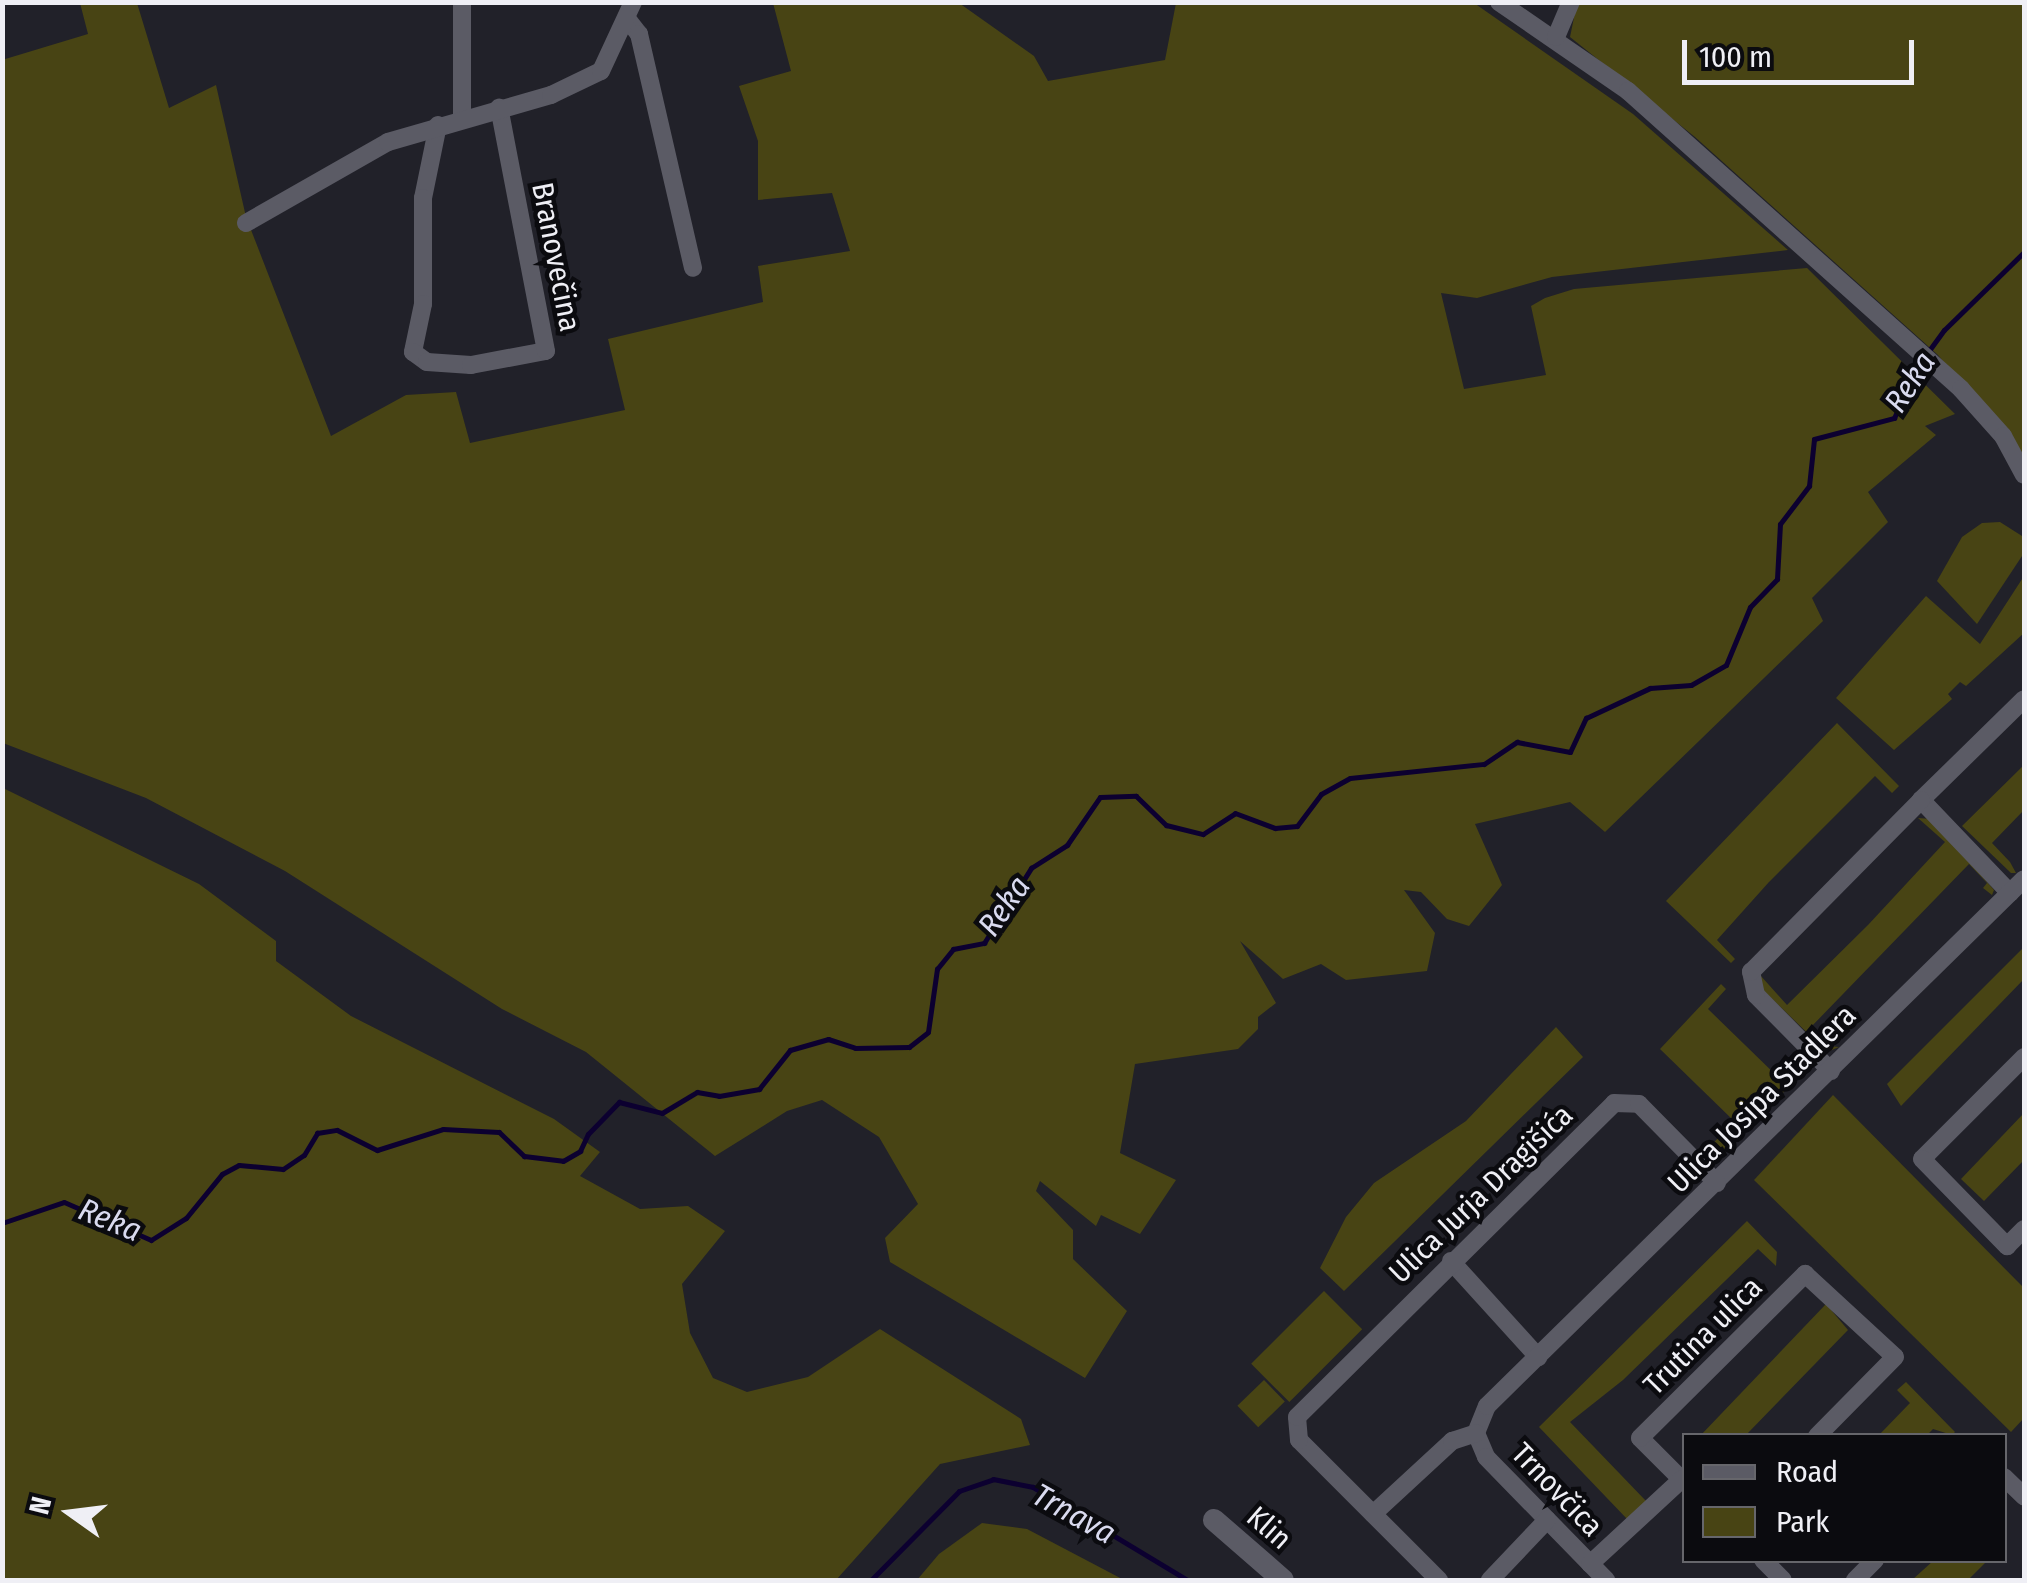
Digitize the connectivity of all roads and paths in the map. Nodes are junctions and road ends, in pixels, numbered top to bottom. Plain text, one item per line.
1 (462, 2) edge
2 (1498, 2) edge
3 (1571, 2) edge
4 (630, 11) edge
5 (1556, 37) junction
6 (498, 108) junction
7 (462, 117) junction
8 (438, 126) junction
9 (246, 223) dead end
10 (693, 268) dead end
11 (2024, 475) edge
12 (2024, 700) edge
13 (1921, 800) junction
14 (2024, 879) edge
15 (2010, 893) junction
16 (2024, 1057) edge
17 (1830, 1071) junction
18 (1716, 1183) junction
19 (2024, 1228) edge
20 (1451, 1261) junction
21 (1538, 1357) junction
22 (1476, 1433) junction
23 (1820, 1433) edge
24 (1682, 1480) edge
25 (1682, 1482) edge
26 (1373, 1514) junction
27 (1214, 1520) dead end
28 (1547, 1520) junction
29 (1590, 1564) junction
30 (1283, 1580) edge
31 (1439, 1580) edge
32 (1490, 1580) edge
33 (1606, 1580) edge

1 - 7 street
2 - 5 street
3 - 5 street
4 - 6 street
4 - 10 street
5 - 11 street
6 - 7 street
6 - 8 street, Branovečina
7 - 8 street
8 - 9 street
12 - 13 street
13 - 15 street
13 - 17 street
14 - 15 street, Ulica Josipa Stadlera
15 - 17 street, Ulica Josipa Stadlera
16 - 19 street
17 - 18 street, Ulica Josipa Stadlera
18 - 20 street, Ulica Jurja Dragišića
18 - 21 street, Ulica Josipa Stadlera
20 - 21 street
20 - 26 street, Ulica Jurja Dragišića
21 - 22 street, Ulica Josipa Stadlera
22 - 26 street, Ulica Josipa Stadlera
22 - 28 street, Trnovčica
23 - 24 street, Trutina ulica
25 - 29 street
26 - 31 street
27 - 30 street, Klin
28 - 29 street, Trnovčica
28 - 32 street
29 - 33 street, Trnovčica

